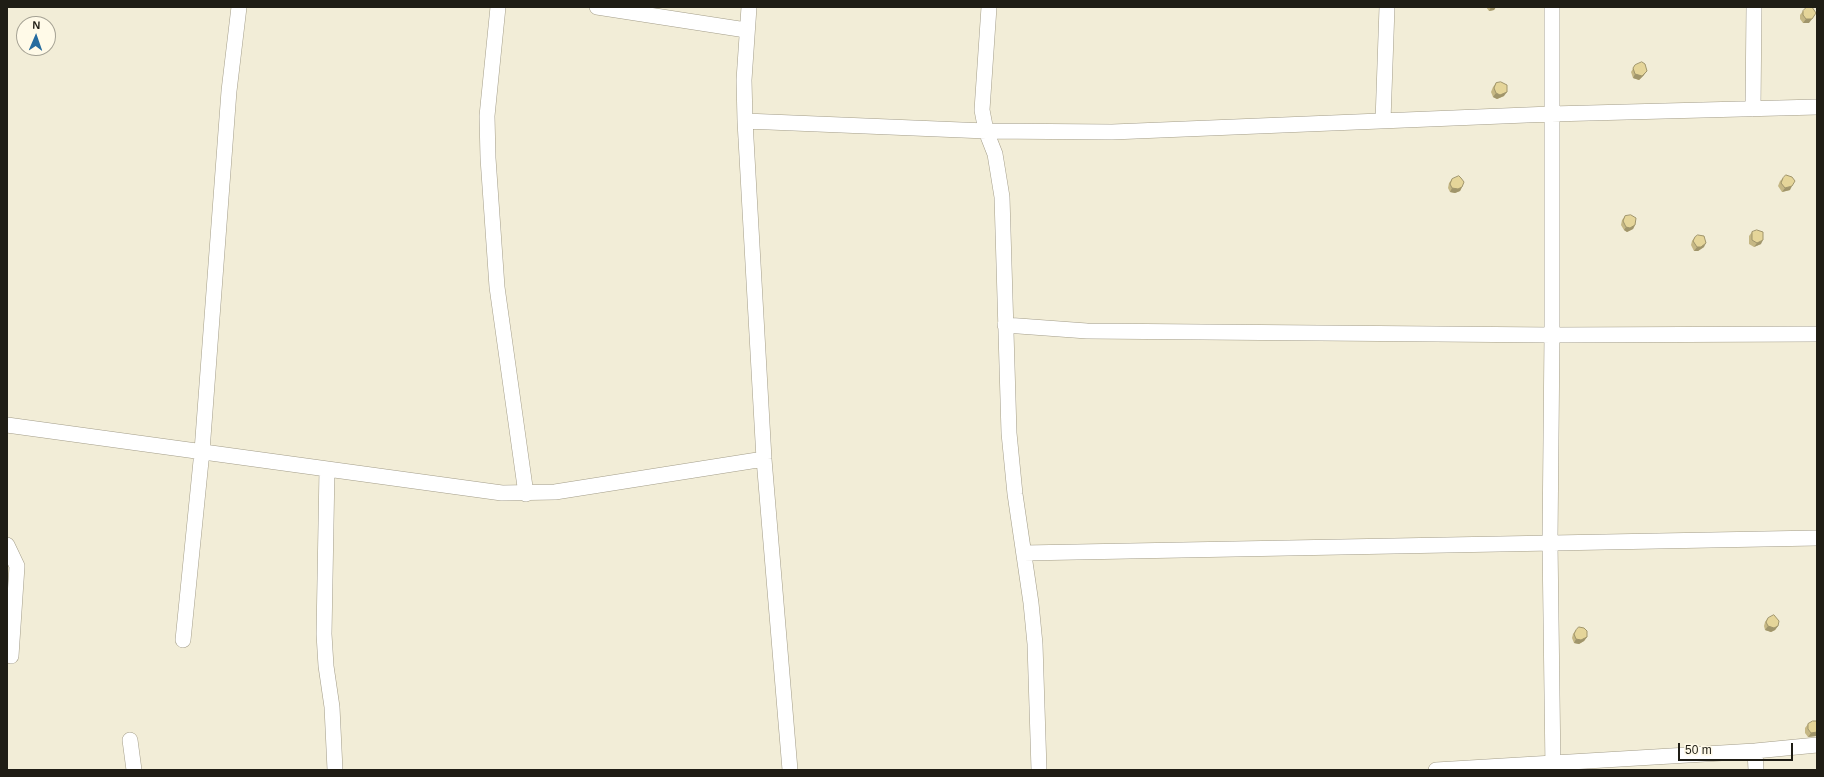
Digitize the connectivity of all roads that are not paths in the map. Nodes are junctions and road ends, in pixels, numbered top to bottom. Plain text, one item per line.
1 (239, 7) edge
2 (498, 7) edge
3 (597, 7) edge
4 (749, 7) edge
5 (989, 7) edge
6 (1387, 7) edge
7 (1552, 7) edge
8 (1754, 7) edge
9 (746, 30) junction
10 (1817, 108) edge
11 (1753, 109) junction
12 (1551, 114) junction
13 (745, 121) junction
14 (1383, 121) junction
15 (986, 131) junction
16 (1005, 325) junction
17 (1817, 334) edge
18 (1552, 335) junction
19 (7, 425) edge
20 (202, 452) junction
21 (764, 459) junction
22 (327, 469) junction
23 (526, 494) junction
24 (1817, 538) edge
25 (1550, 542) junction
26 (7, 545) edge
27 (1024, 553) junction
28 (182, 640) dead end
29 (11, 656) dead end
30 (130, 740) dead end
31 (1817, 746) edge
32 (1755, 751) junction
33 (1553, 766) edge
34 (134, 770) edge
35 (335, 770) edge
36 (790, 770) edge
37 (1039, 770) edge
38 (1436, 770) edge
39 (1756, 770) edge

1 - 20 street
2 - 23 street
3 - 9 street
4 - 9 street
5 - 15 street
6 - 14 street
7 - 12 street
8 - 11 street
9 - 13 street
10 - 11 street
11 - 12 street
12 - 14 street
12 - 18 street
13 - 15 street
13 - 21 street
14 - 15 street
15 - 16 street
16 - 18 street
16 - 27 street
17 - 18 street
18 - 25 street
19 - 20 street
20 - 22 street
20 - 28 street
21 - 23 street
21 - 36 street
22 - 23 street
22 - 35 street
24 - 25 street
25 - 27 street
25 - 33 street
26 - 29 street
27 - 37 street
30 - 34 street
31 - 32 street
32 - 33 street
32 - 39 street
33 - 38 street

